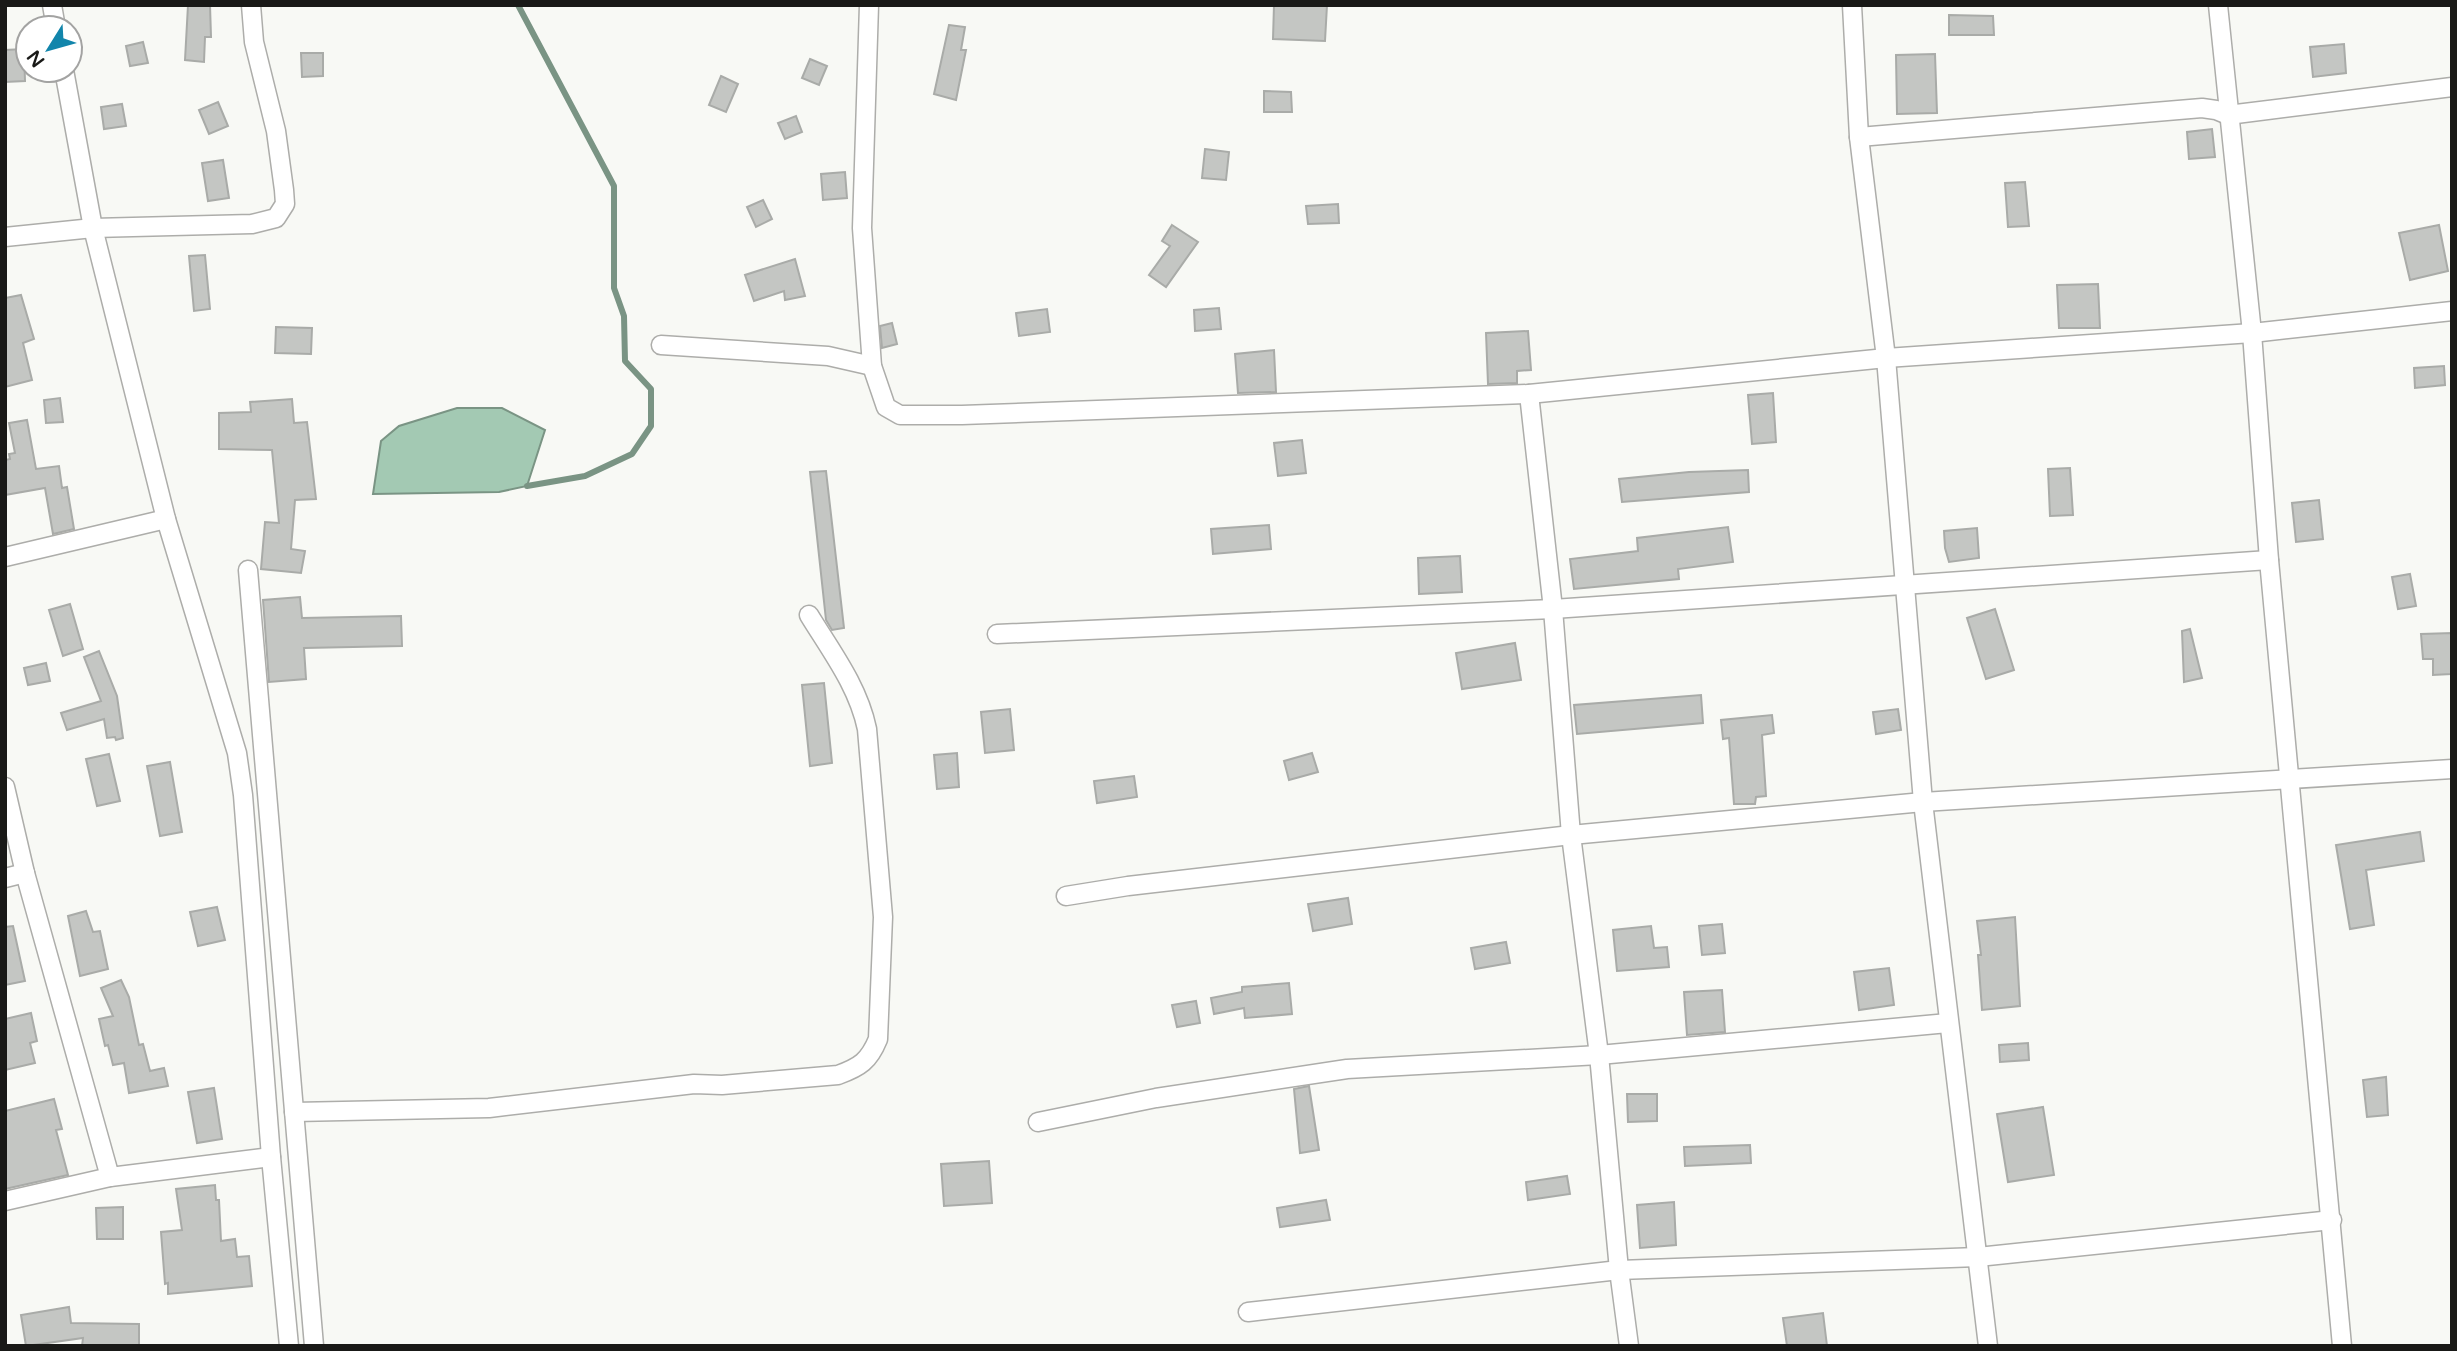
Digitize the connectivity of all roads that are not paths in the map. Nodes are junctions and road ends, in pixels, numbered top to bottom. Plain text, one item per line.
1 (251, 5) edge
2 (869, 5) edge
3 (1852, 5) edge
4 (2218, 5) edge
5 (67, 84) edge
6 (2452, 87) edge
7 (2228, 115) junction
8 (1859, 137) junction
9 (93, 228) junction
10 (5, 237) edge
11 (2452, 311) edge
12 (2252, 333) junction
13 (660, 345) dead end
14 (1886, 358) junction
15 (872, 366) junction
16 (1529, 394) junction
17 (166, 519) junction
18 (5, 557) edge
19 (2269, 560) junction
20 (247, 570) dead end
21 (1905, 586) junction
22 (1553, 609) junction
23 (808, 615) dead end
24 (997, 634) dead end
25 (2452, 769) edge
26 (2289, 779) junction
27 (5, 787) edge
28 (1923, 802) junction
29 (1571, 835) junction
30 (25, 873) junction
31 (5, 877) edge
32 (1066, 896) dead end
33 (1948, 1023) junction
34 (1599, 1055) junction
35 (294, 1112) junction
36 (1038, 1122) dead end
37 (271, 1157) junction
38 (110, 1177) junction
39 (5, 1201) edge
40 (2332, 1220) junction
41 (1978, 1257) junction
42 (1619, 1270) junction
43 (1248, 1312) dead end
44 (289, 1346) edge
45 (314, 1346) edge
46 (1629, 1346) edge
47 (1988, 1346) edge
48 (2342, 1346) edge

1 - 9 street
2 - 15 street
3 - 8 street
4 - 7 street
5 - 9 street
6 - 7 street
7 - 8 street
7 - 12 street
8 - 14 street
9 - 10 street
9 - 17 street
11 - 12 street
12 - 14 street
12 - 19 street
13 - 15 street
14 - 16 street
14 - 21 street
15 - 16 street
16 - 22 street
17 - 18 street
17 - 37 street
19 - 21 street
19 - 26 street
20 - 35 street
21 - 22 street
21 - 28 street
22 - 24 street
22 - 29 street
23 - 35 street
25 - 26 street
26 - 28 street
26 - 40 street
27 - 30 street
28 - 29 street
28 - 33 street
29 - 32 street
29 - 34 street
30 - 31 street
30 - 38 street
33 - 34 street
33 - 41 street
34 - 36 street
34 - 42 street
35 - 45 street
37 - 38 street
37 - 44 street
38 - 39 street
40 - 41 street
40 - 48 street
41 - 42 street
41 - 47 street
42 - 43 street
42 - 46 street

